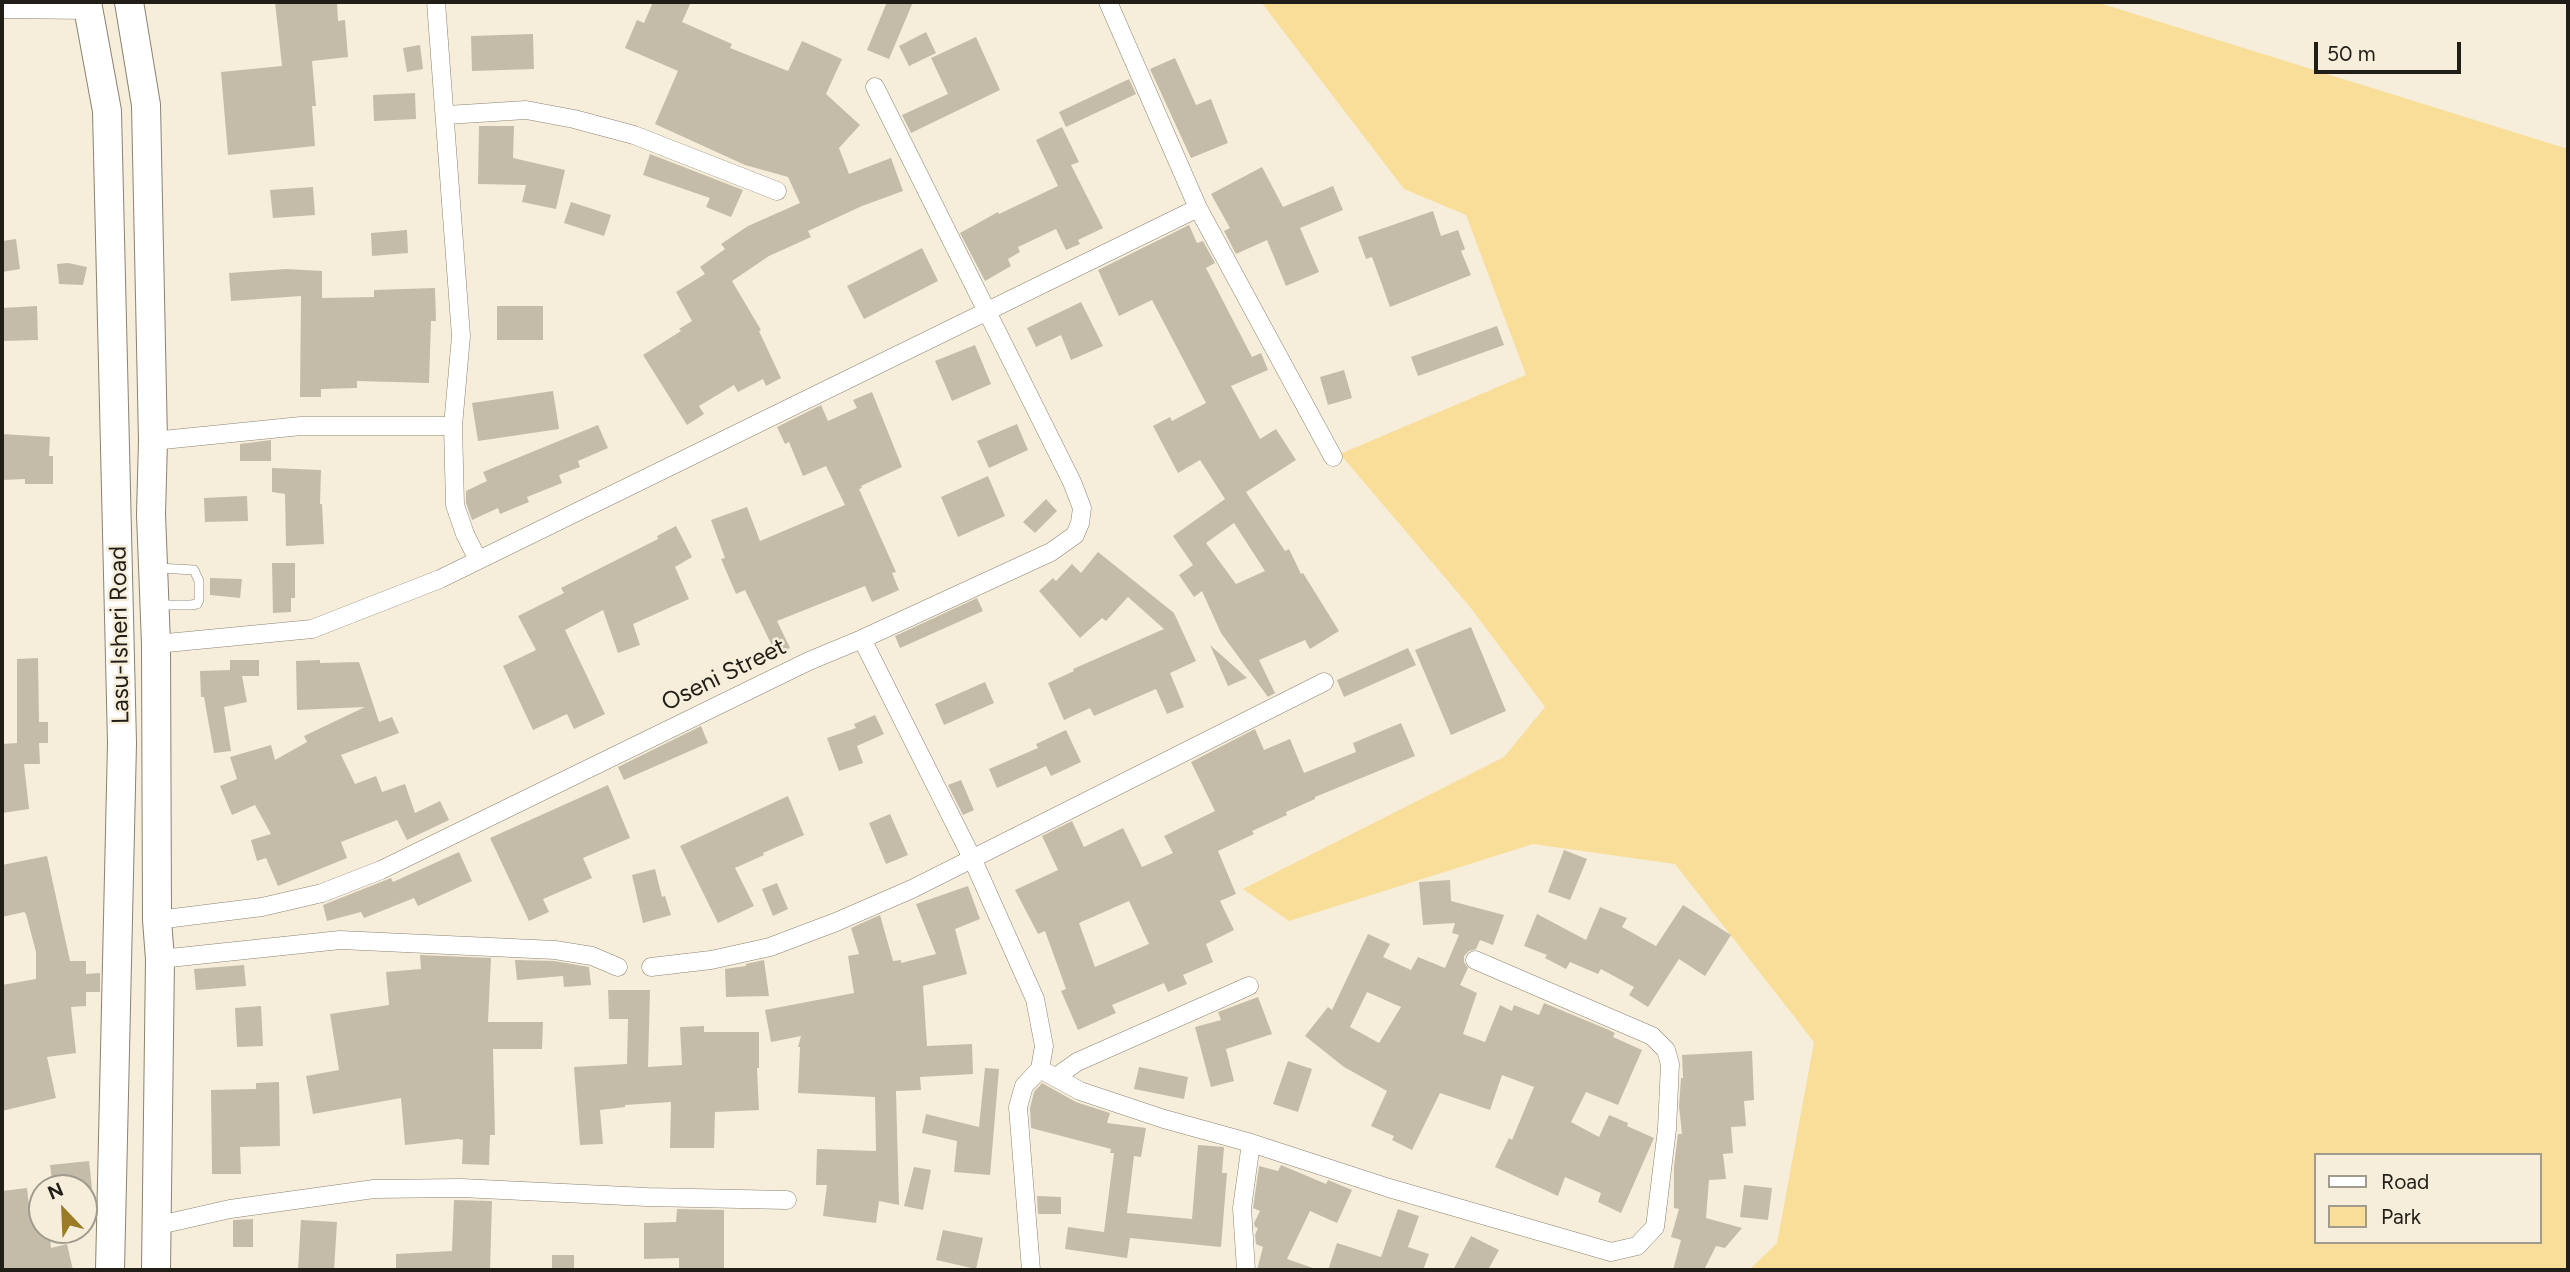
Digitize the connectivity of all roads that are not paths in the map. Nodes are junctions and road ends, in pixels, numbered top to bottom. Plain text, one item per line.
1 (130, 2) edge
2 (436, 2) edge
3 (1108, 2) edge
4 (88, 6) edge
5 (2, 9) edge
6 (875, 87) dead end
7 (447, 115) junction
8 (777, 191) dead end
9 (1198, 208) junction
10 (988, 312) junction
11 (453, 426) junction
12 (153, 441) junction
13 (1333, 457) dead end
14 (478, 559) junction
15 (153, 568) junction
16 (155, 605) junction
17 (862, 639) junction
18 (156, 644) junction
19 (1324, 682) dead end
20 (972, 858) junction
21 (157, 920) junction
22 (160, 959) junction
23 (1475, 960) dead end
24 (618, 967) dead end
25 (651, 967) dead end
26 (1249, 986) dead end
27 (1048, 1073) junction
28 (1251, 1143) junction
29 (787, 1200) dead end
30 (155, 1226) junction
31 (110, 1270) edge
32 (156, 1270) edge
33 (1031, 1270) edge
34 (1247, 1270) edge

1 - 12 main road, Lasu-Isheri Road
2 - 7 street
3 - 9 street
4 - 5 street
4 - 31 main road, Lasu-Isheri Road
6 - 10 street
7 - 8 street
7 - 11 street
9 - 10 street
9 - 13 street
10 - 14 street
10 - 17 street, Oseni Street
11 - 12 street
11 - 14 street
12 - 15 main road, Lasu-Isheri Road
14 - 18 street
15 - 16 main road, Lasu-Isheri Road
15 - 16 lane
16 - 18 main road, Lasu-Isheri Road
17 - 20 street
17 - 21 street, Oseni Street
18 - 21 main road, Lasu-Isheri Road
19 - 20 street
20 - 25 street
20 - 27 street
21 - 22 main road, Lasu-Isheri Road
22 - 24 street
22 - 30 main road, Lasu-Isheri Road
23 - 28 street
26 - 27 street
27 - 28 street
27 - 33 street
28 - 34 street
29 - 30 street
30 - 32 main road, Lasu-Isheri Road

